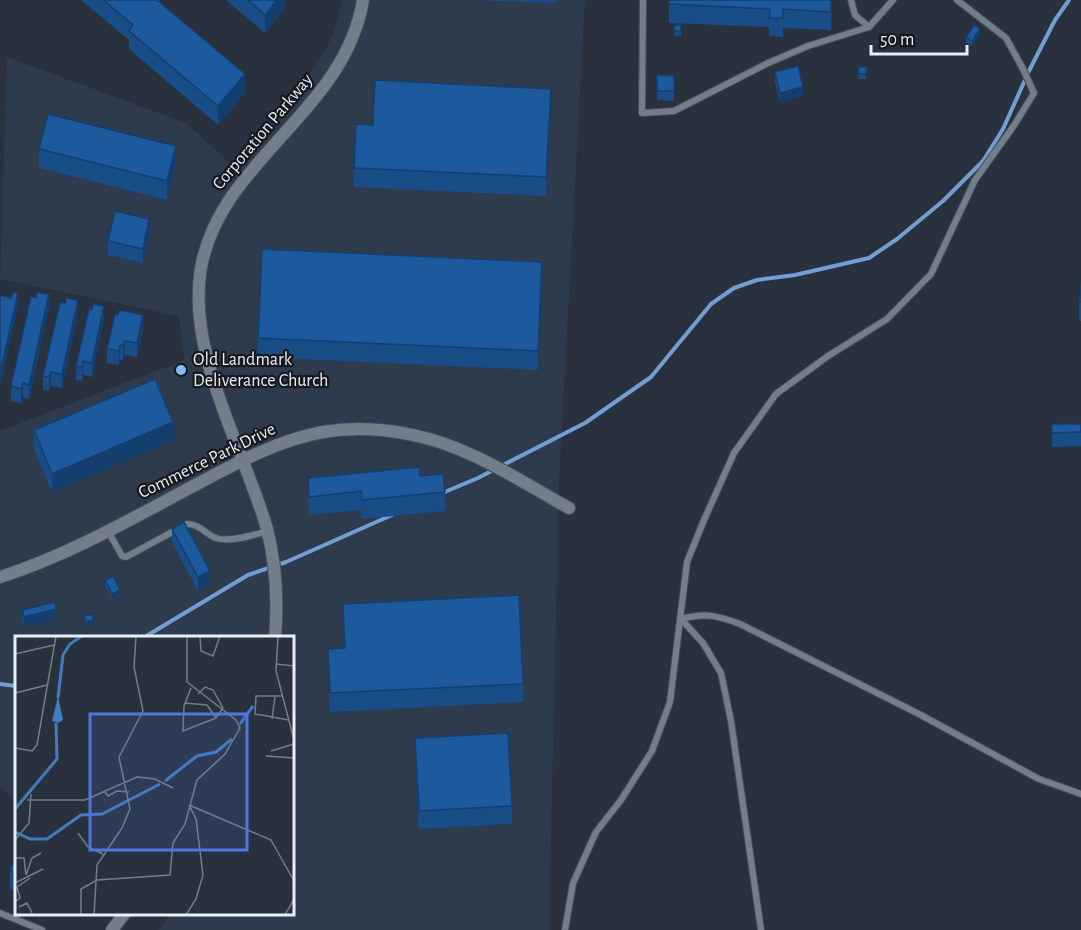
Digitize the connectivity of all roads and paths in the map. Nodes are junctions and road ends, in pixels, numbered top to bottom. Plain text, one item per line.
1 (363, 0) edge
2 (643, 0) edge
3 (851, 0) edge
4 (893, 0) edge
5 (957, 0) edge
6 (869, 27) junction
7 (243, 460) junction
8 (569, 508) dead end
9 (108, 531) junction
10 (267, 531) junction
11 (0, 577) edge
12 (681, 619) junction
13 (275, 636) edge
14 (1081, 794) edge
15 (0, 913) edge
16 (123, 915) edge
17 (42, 930) edge
18 (112, 930) edge
19 (565, 930) edge
20 (761, 930) edge

1 - 7 street, Corporation Parkway
2 - 6 lane
3 - 6 lane
4 - 6 lane
5 - 12 lane
7 - 8 street, Commerce Park Drive
7 - 9 street, Commerce Park Drive
7 - 10 street, Corporation Parkway
9 - 10 lane
9 - 11 street, Commerce Park Drive
10 - 13 street, Corporation Parkway
12 - 14 lane
12 - 19 lane
12 - 20 lane
15 - 17 lane
16 - 18 street

